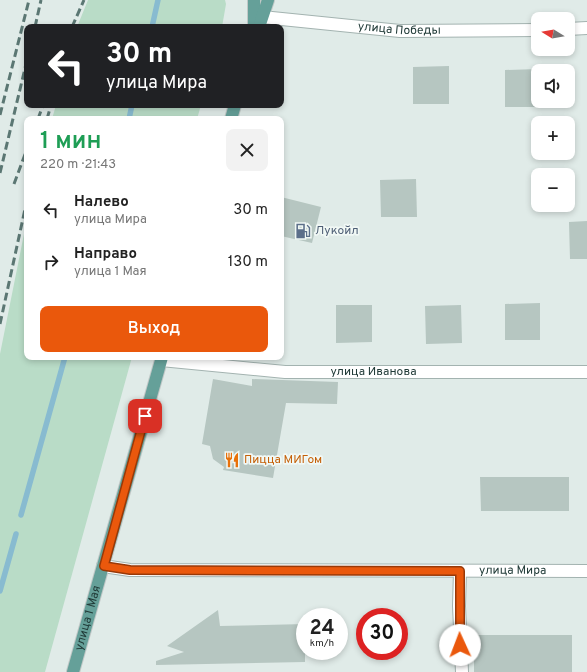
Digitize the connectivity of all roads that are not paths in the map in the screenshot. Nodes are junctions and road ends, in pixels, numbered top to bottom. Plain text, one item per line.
1 (254, 0) edge
2 (268, 0) edge
3 (261, 22) edge
4 (254, 24) edge
5 (587, 28) edge
6 (575, 29) edge
7 (531, 30) edge
8 (161, 360) edge
9 (171, 360) edge
10 (587, 372) edge
11 (104, 566) junction
12 (460, 571) junction
13 (587, 571) edge
14 (73, 672) edge
15 (462, 672) edge

1 - 4 main road
2 - 3 main road
3 - 7 street, улица Победы
5 - 6 street
8 - 11 main road, улица 1 Мая
9 - 10 street, улица Иванова
11 - 12 street, улица Мира
11 - 14 main road, улица 1 Мая
12 - 13 street, улица Мира
12 - 15 street

